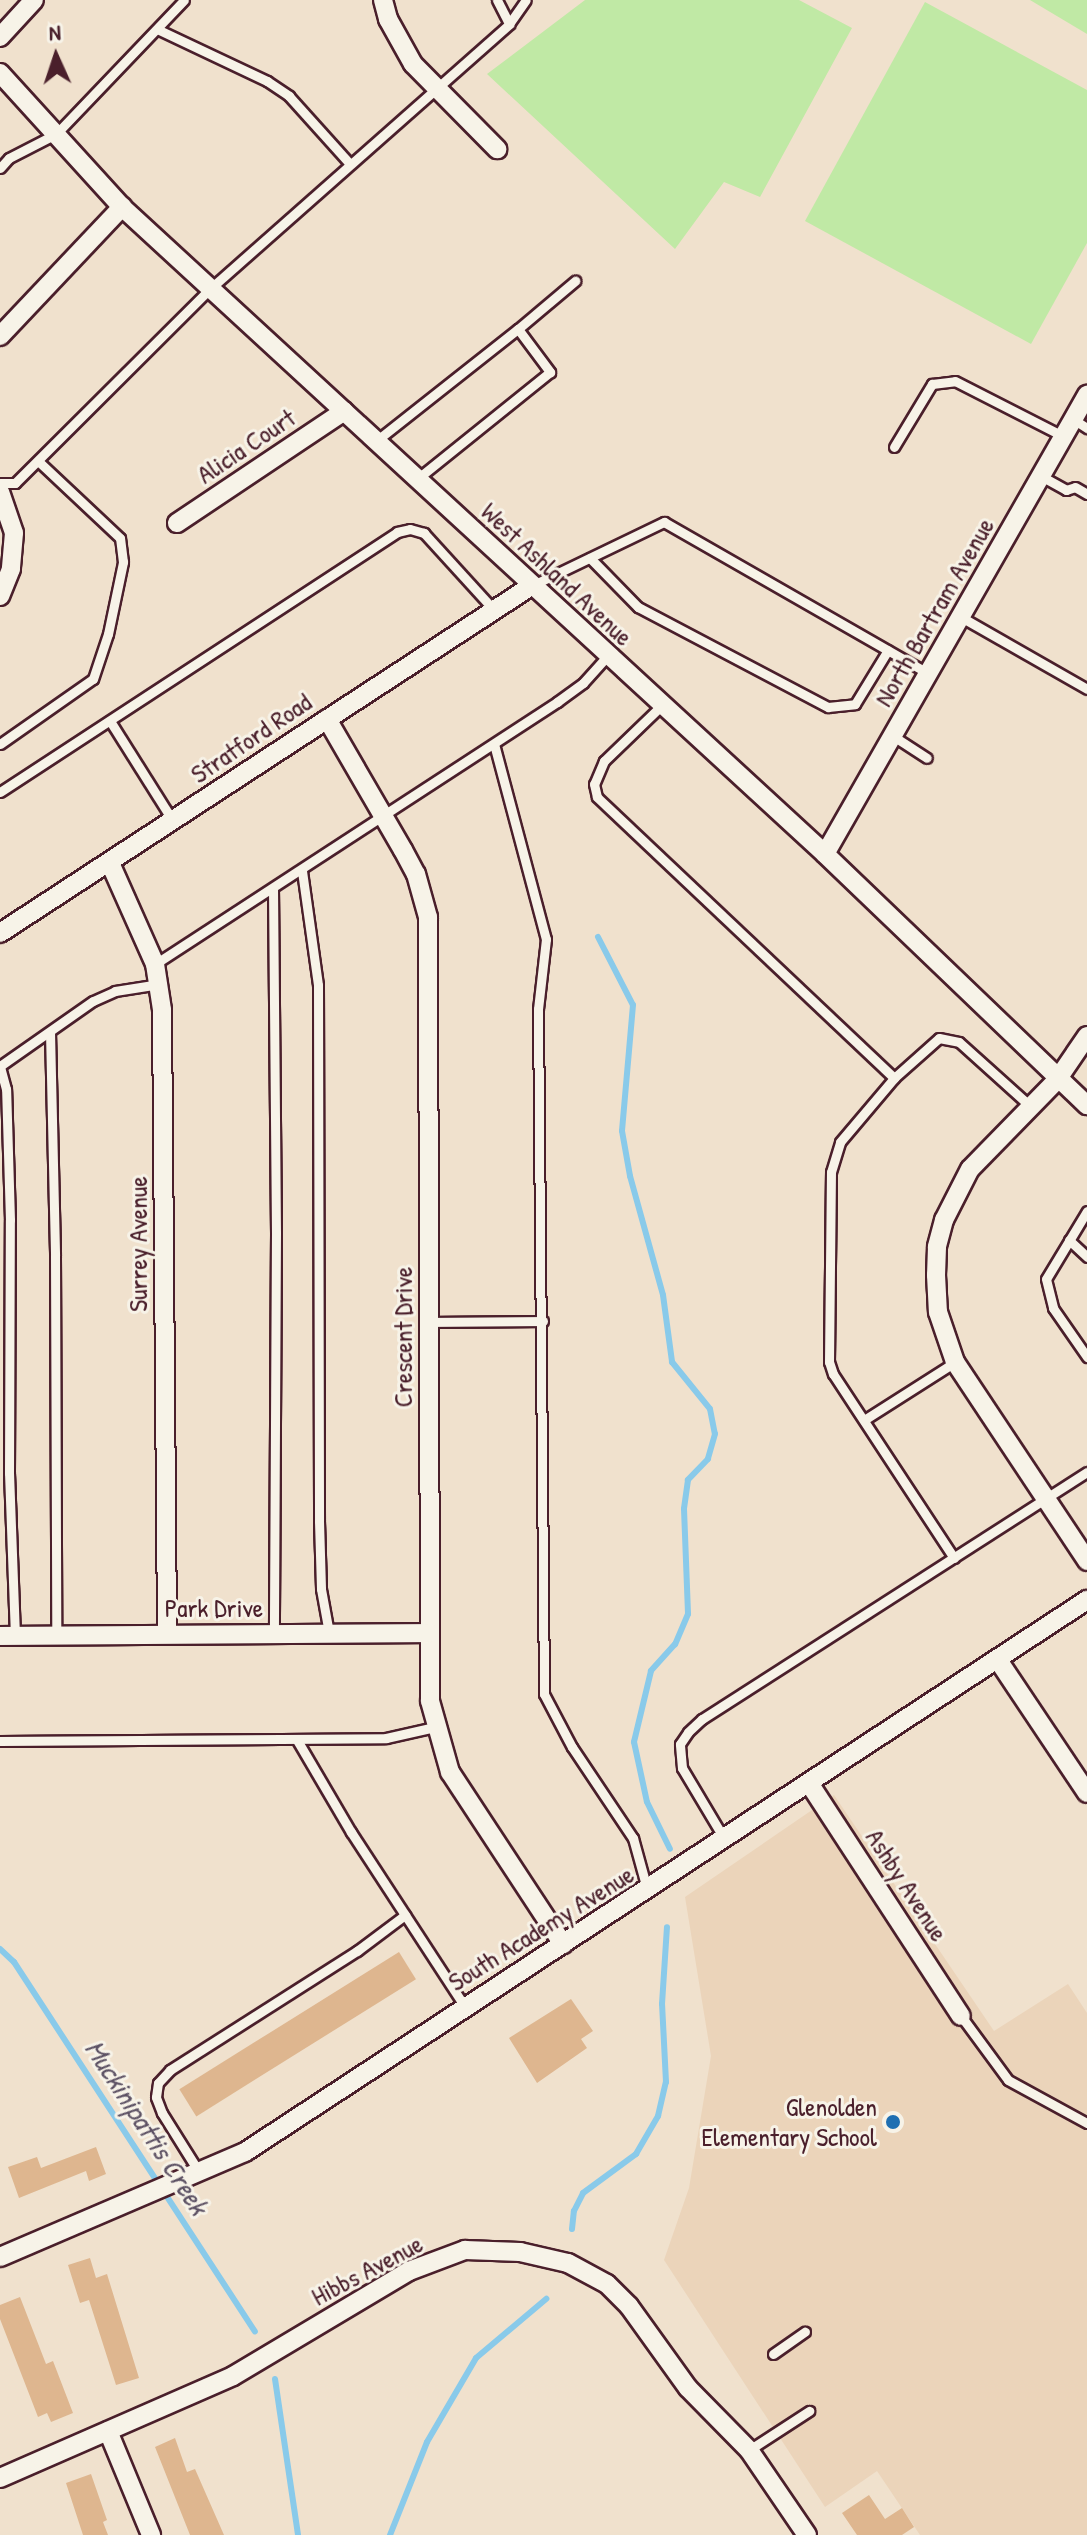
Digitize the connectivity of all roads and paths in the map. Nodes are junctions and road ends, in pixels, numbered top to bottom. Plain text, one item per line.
1 (34, 0) edge
2 (184, 0) edge
3 (383, 0) edge
4 (497, 0) edge
5 (526, 0) edge
6 (509, 24) junction
7 (157, 29) junction
8 (0, 37) edge
9 (0, 73) edge
10 (435, 90) junction
11 (56, 134) junction
12 (497, 149) dead end
13 (350, 164) junction
14 (0, 168) edge
15 (122, 207) junction
16 (575, 281) dead end
17 (211, 288) junction
18 (518, 329) junction
19 (0, 336) edge
20 (1087, 395) edge
21 (344, 411) junction
22 (1080, 424) edge
23 (1063, 436) junction
24 (376, 441) junction
25 (894, 447) dead end
26 (38, 461) junction
27 (1041, 476) junction
28 (417, 479) junction
29 (0, 483) edge
30 (0, 492) edge
31 (1087, 494) edge
32 (177, 523) dead end
33 (590, 558) junction
34 (531, 586) junction
35 (0, 596) edge
36 (494, 610) junction
37 (961, 617) junction
38 (888, 650) junction
39 (607, 656) junction
40 (928, 673) junction
41 (1087, 689) edge
42 (662, 705) junction
43 (327, 719) junction
44 (110, 721) junction
45 (893, 736) junction
46 (0, 744) edge
47 (494, 744) junction
48 (927, 758) dead end
49 (0, 792) edge
50 (384, 818) junction
51 (173, 821) junction
52 (825, 854) junction
53 (110, 863) junction
54 (302, 871) junction
55 (273, 888) junction
56 (0, 933) edge
57 (155, 964) junction
58 (159, 984) junction
59 (50, 1032) junction
60 (1087, 1036) edge
61 (894, 1078) junction
62 (1057, 1080) junction
63 (1029, 1105) junction
64 (1087, 1105) edge
65 (1087, 1211) edge
66 (1069, 1240) junction
67 (1087, 1257) edge
68 (543, 1321) junction
69 (429, 1322) junction
70 (1087, 1357) edge
71 (955, 1362) junction
72 (864, 1420) junction
73 (1087, 1472) edge
74 (1046, 1500) junction
75 (954, 1558) junction
76 (1087, 1561) edge
77 (1087, 1600) edge
78 (329, 1633) junction
79 (428, 1633) junction
80 (167, 1634) junction
81 (274, 1634) junction
82 (8, 1636) edge
83 (56, 1636) junction
84 (998, 1660) junction
85 (435, 1727) junction
86 (297, 1740) junction
87 (0, 1741) edge
88 (809, 1783) junction
89 (1087, 1793) edge
90 (725, 1840) junction
91 (648, 1891) junction
92 (405, 1915) junction
93 (563, 1944) junction
94 (465, 2007) junction
95 (961, 2016) joint
96 (1087, 2123) edge
97 (200, 2174) junction
98 (0, 2257) edge
99 (805, 2332) dead end
100 (773, 2354) dead end
101 (809, 2411) dead end
102 (108, 2431) junction
103 (749, 2450) junction
104 (0, 2478) edge
105 (151, 2535) edge
106 (807, 2535) edge

1 - 8 street
2 - 7 lane
3 - 10 street
4 - 6 lane
5 - 6 lane
6 - 10 lane
7 - 11 lane
7 - 13 lane
9 - 11 street, West Ashland Avenue
10 - 12 street
10 - 13 lane
11 - 14 lane
11 - 15 street, West Ashland Avenue
13 - 17 lane
15 - 17 street, West Ashland Avenue
15 - 19 street
16 - 18 lane
17 - 21 street, West Ashland Avenue
17 - 26 lane
18 - 24 lane
18 - 28 lane
20 - 22 street, North Bartram Avenue
21 - 24 street, West Ashland Avenue
21 - 32 street, Alicia Court
22 - 23 street, North Bartram Avenue
23 - 25 lane
23 - 27 street, North Bartram Avenue
24 - 28 street, West Ashland Avenue
26 - 29 lane
26 - 46 lane
27 - 31 lane
27 - 37 street, North Bartram Avenue
28 - 34 street, West Ashland Avenue
30 - 35 street
33 - 34 lane
33 - 38 lane
33 - 38 lane
34 - 36 street, Stratford Road
34 - 39 street, West Ashland Avenue
36 - 43 street, Stratford Road
36 - 44 lane
37 - 40 street, North Bartram Avenue
37 - 41 lane
38 - 40 lane
39 - 42 street, West Ashland Avenue
39 - 47 lane
40 - 45 street, North Bartram Avenue
42 - 52 street, West Ashland Avenue
42 - 61 lane
43 - 50 street, Crescent Drive
43 - 51 street, Stratford Road
44 - 49 lane
44 - 51 lane
45 - 48 lane
45 - 52 street, North Bartram Avenue
47 - 50 lane
47 - 68 lane
50 - 54 lane
50 - 69 street, Crescent Drive
51 - 53 street, Stratford Road
52 - 62 street, West Ashland Avenue
53 - 56 street, Stratford Road
53 - 57 street, Surrey Avenue
54 - 55 lane
54 - 78 lane
55 - 57 lane
55 - 81 lane
57 - 58 street, Surrey Avenue
58 - 59 lane
58 - 80 street, Surrey Avenue
59 - 82 lane
59 - 83 lane
60 - 62 street
61 - 63 lane
61 - 72 lane
62 - 63 street
62 - 64 street, West Ashland Avenue
63 - 71 street
65 - 66 lane
66 - 67 lane
66 - 70 lane
68 - 69 lane
68 - 91 lane
69 - 79 street, Crescent Drive
71 - 72 lane
71 - 74 street
72 - 75 lane
73 - 74 lane
74 - 75 lane
74 - 76 street
75 - 90 lane
77 - 84 street, South Academy Avenue
78 - 79 street, Park Drive
78 - 81 street, Park Drive
79 - 85 street, Crescent Drive
80 - 81 street, Park Drive
80 - 83 street, Park Drive
82 - 83 street, Park Drive
84 - 88 street, South Academy Avenue
84 - 89 street
85 - 86 lane
85 - 93 street, Crescent Drive
86 - 87 lane
86 - 92 lane
88 - 90 street, South Academy Avenue
88 - 95 street, Ashby Avenue
90 - 91 street, South Academy Avenue
91 - 93 street, South Academy Avenue
92 - 94 lane
92 - 97 lane
93 - 94 street, South Academy Avenue
94 - 97 street, South Academy Avenue
95 - 96 lane
97 - 98 street, South Academy Avenue
99 - 100 lane
101 - 103 lane
102 - 103 street, Hibbs Avenue
102 - 104 street, Hibbs Avenue
102 - 105 street
103 - 106 street, Hibbs Avenue

